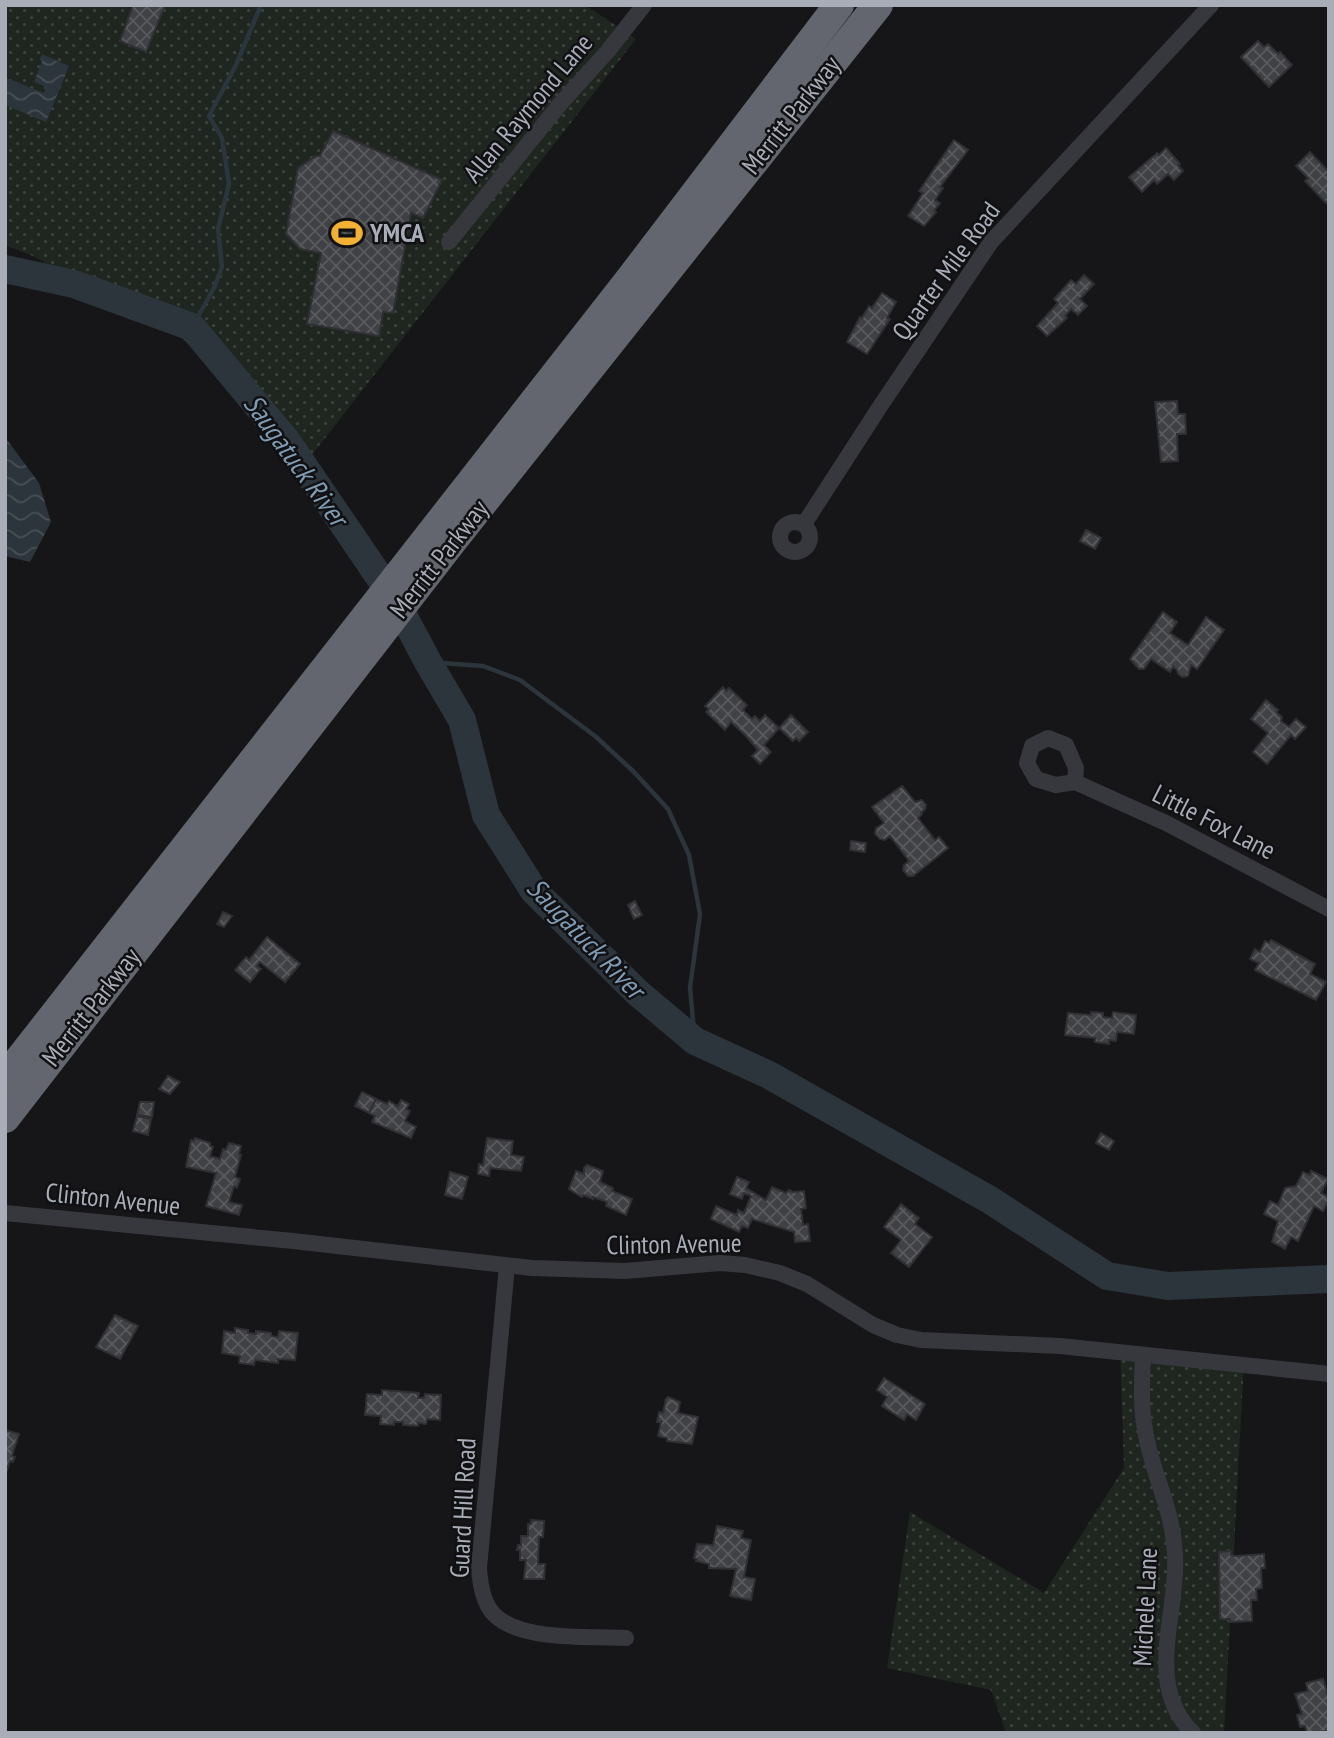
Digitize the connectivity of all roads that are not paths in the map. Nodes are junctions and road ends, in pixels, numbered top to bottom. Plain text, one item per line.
1 (644, 5) edge
2 (838, 5) edge
3 (878, 5) edge
4 (1211, 5) edge
5 (449, 243) dead end
6 (804, 524) dead end
7 (445, 532) junction
8 (336, 672) junction
9 (1075, 782) dead end
10 (1329, 909) edge
11 (5, 1078) edge
12 (5, 1118) edge
13 (5, 1213) edge
14 (508, 1266) junction
15 (1143, 1355) junction
16 (1329, 1374) edge
17 (626, 1639) dead end
18 (1192, 1733) edge

1 - 5 street, Allan Raymond Lane
2 - 7 highway, Merritt Parkway
3 - 7 highway, Merritt Parkway
4 - 6 street, Quarter Mile Road
7 - 8 highway, Merritt Parkway
8 - 11 highway, Merritt Parkway
8 - 12 highway, Merritt Parkway
9 - 10 street, Little Fox Lane
13 - 14 street, Clinton Avenue
14 - 15 street, Clinton Avenue
14 - 17 street, Guard Hill Road
15 - 16 street, Clinton Avenue
15 - 18 street, Michele Lane

